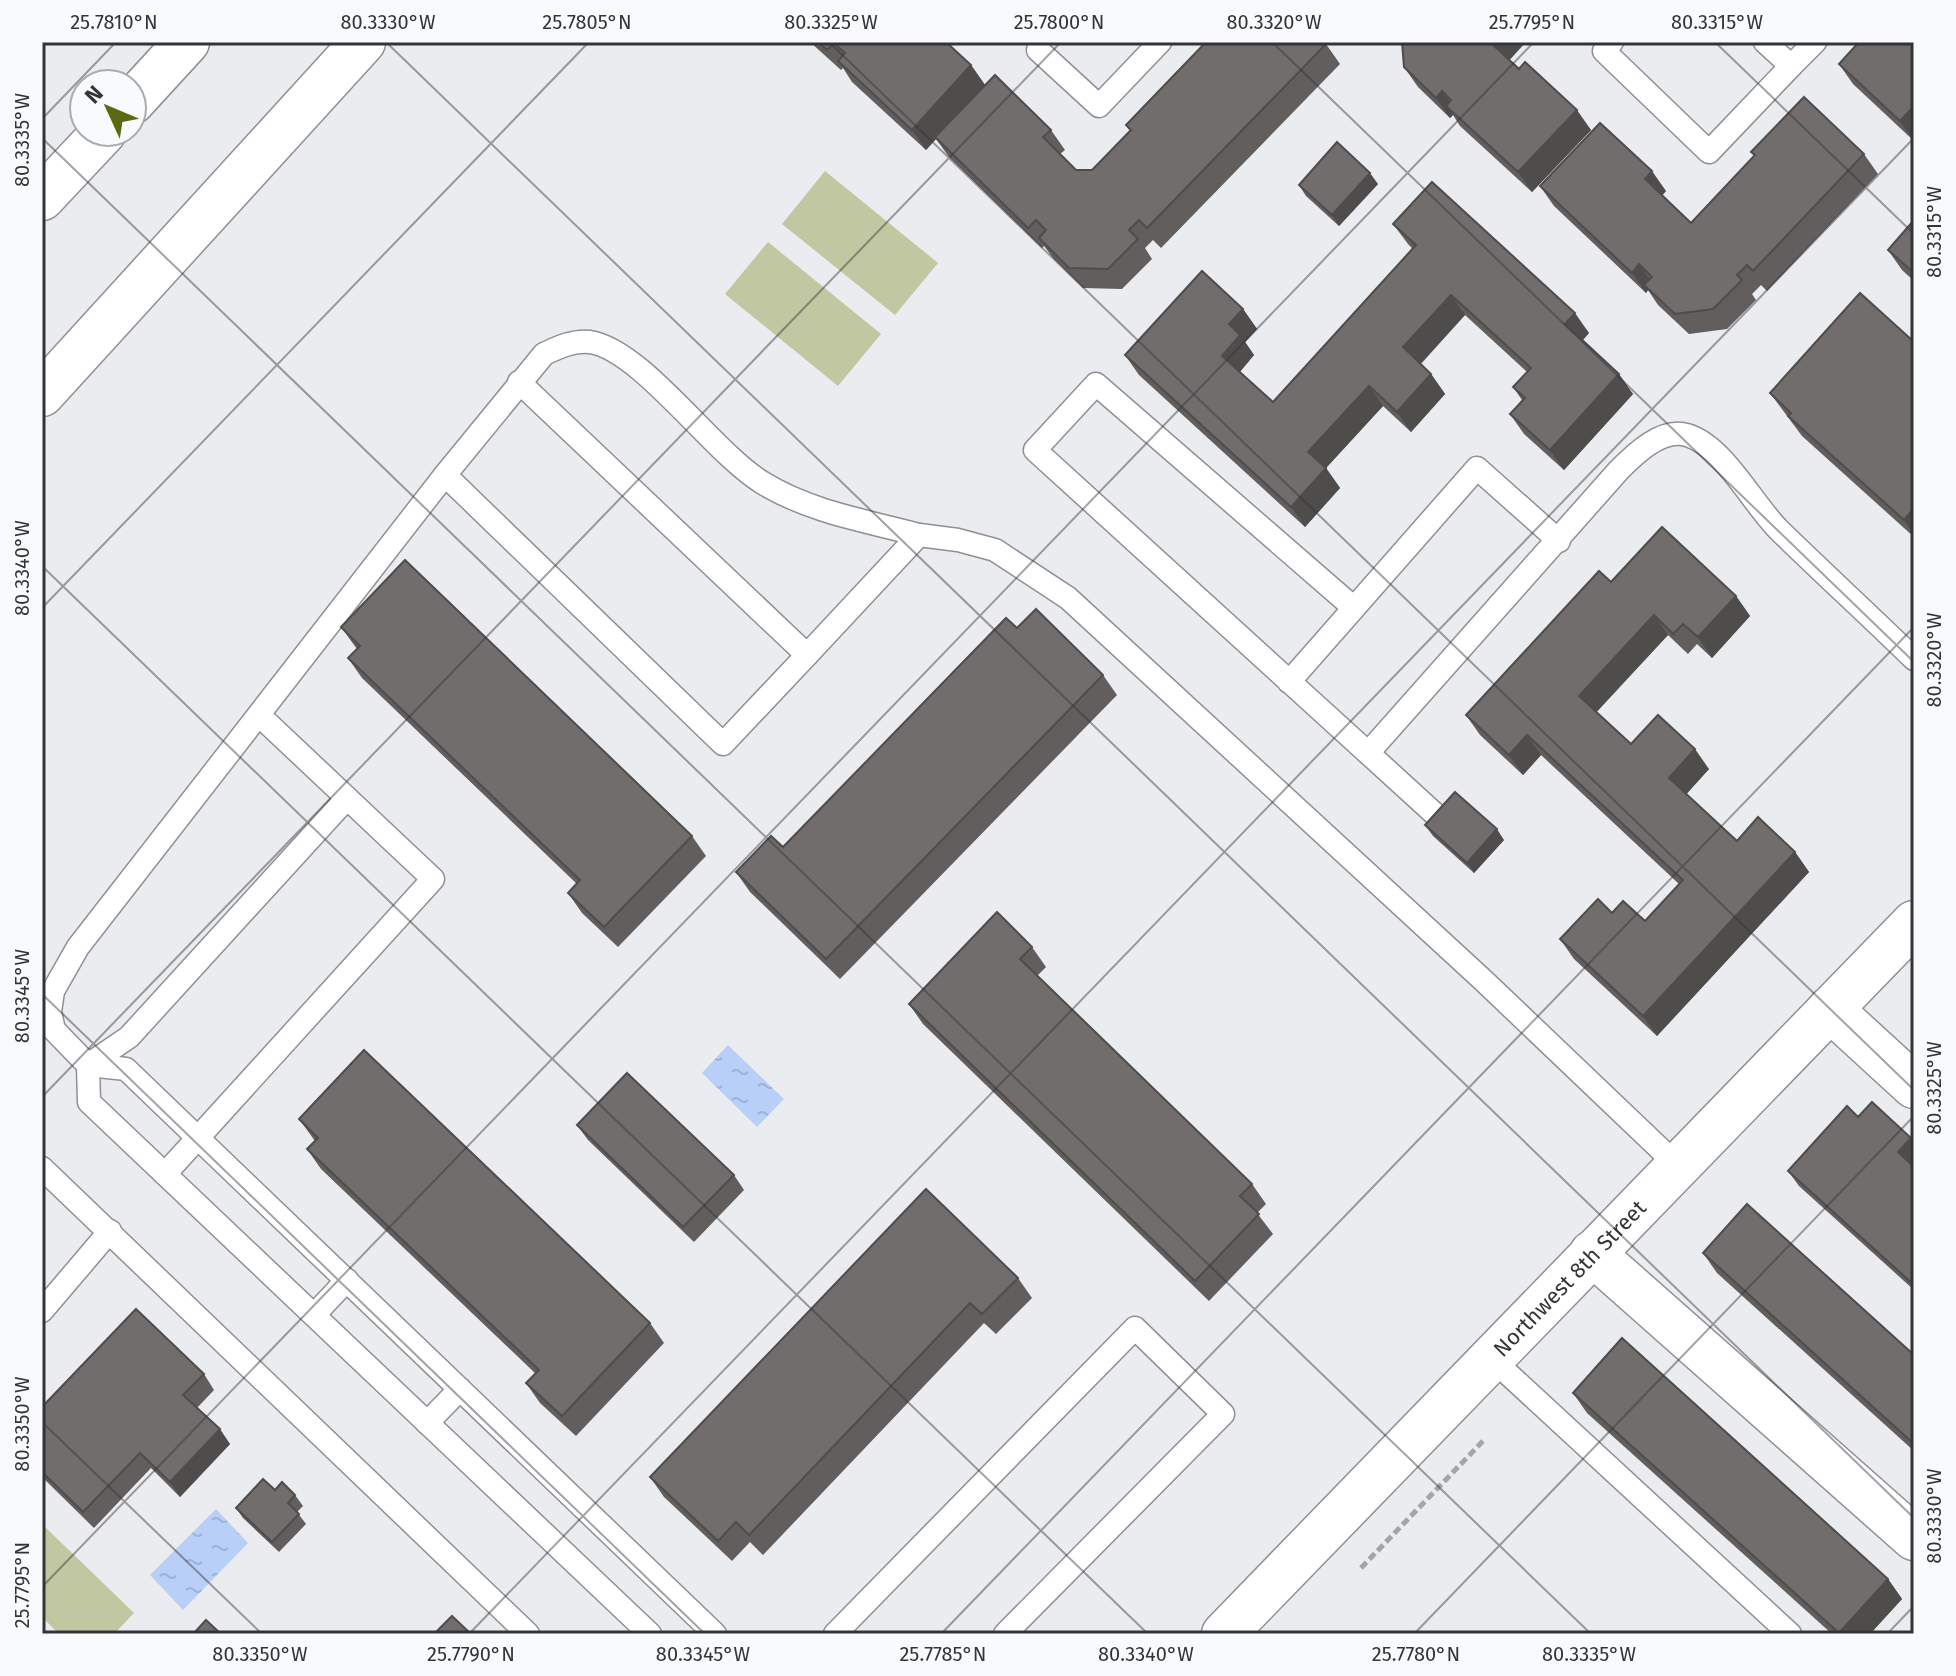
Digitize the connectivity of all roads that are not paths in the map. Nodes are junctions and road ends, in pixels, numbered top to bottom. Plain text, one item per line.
1 (187, 42) edge
2 (363, 42) edge
3 (1160, 42) edge
4 (1612, 42) edge
5 (1765, 42) edge
6 (1815, 42) edge
7 (1038, 45) edge
8 (1791, 66) junction
9 (148, 85) edge
10 (89, 148) edge
11 (42, 198) edge
12 (519, 382) junction
13 (42, 394) edge
14 (445, 475) junction
15 (919, 535) junction
16 (1559, 541) junction
17 (1354, 608) junction
18 (807, 655) junction
19 (1914, 659) edge
20 (1289, 682) junction
21 (260, 716) junction
22 (1368, 753) junction
23 (347, 798) junction
24 (1437, 816) edge
25 (1914, 923) edge
26 (1830, 1009) junction
27 (88, 1065) junction
28 (1914, 1086) edge
29 (198, 1137) junction
30 (1677, 1165) junction
31 (42, 1168) edge
32 (165, 1174) junction
33 (110, 1231) junction
34 (1592, 1253) junction
35 (347, 1280) junction
36 (42, 1311) edge
37 (314, 1315) junction
38 (1492, 1359) junction
39 (460, 1389) junction
40 (427, 1423) junction
41 (1914, 1538) edge
42 (528, 1634) edge
43 (650, 1634) edge
44 (715, 1634) edge
45 (835, 1634) edge
46 (1005, 1634) edge
47 (1224, 1634) edge
48 (1790, 1634) edge

1 - 9 main road
2 - 13 main road
3 - 7 lane
4 - 8 lane
5 - 8 lane
6 - 8 lane
10 - 11 main road
12 - 14 lane
12 - 15 lane
12 - 18 lane
14 - 18 lane
14 - 21 lane
15 - 18 lane
15 - 30 lane
16 - 17 lane
16 - 19 lane
16 - 22 lane
17 - 20 lane
17 - 20 lane
20 - 22 lane
21 - 23 lane
21 - 27 lane
22 - 24 lane
23 - 27 lane
23 - 29 lane
25 - 26 main road, Northwest 8th Street
26 - 28 main road
26 - 30 main road, Northwest 8th Street
27 - 29 lane
27 - 32 lane
29 - 32 lane
29 - 35 lane
30 - 34 main road, Northwest 8th Street
31 - 33 lane
32 - 37 lane
33 - 36 lane
33 - 42 lane
34 - 38 main road, Northwest 8th Street
34 - 41 main road
35 - 37 lane
35 - 39 lane
37 - 40 lane
38 - 47 main road, Northwest 8th Street
38 - 48 lane
39 - 40 lane
39 - 44 lane
40 - 43 lane
45 - 46 lane

